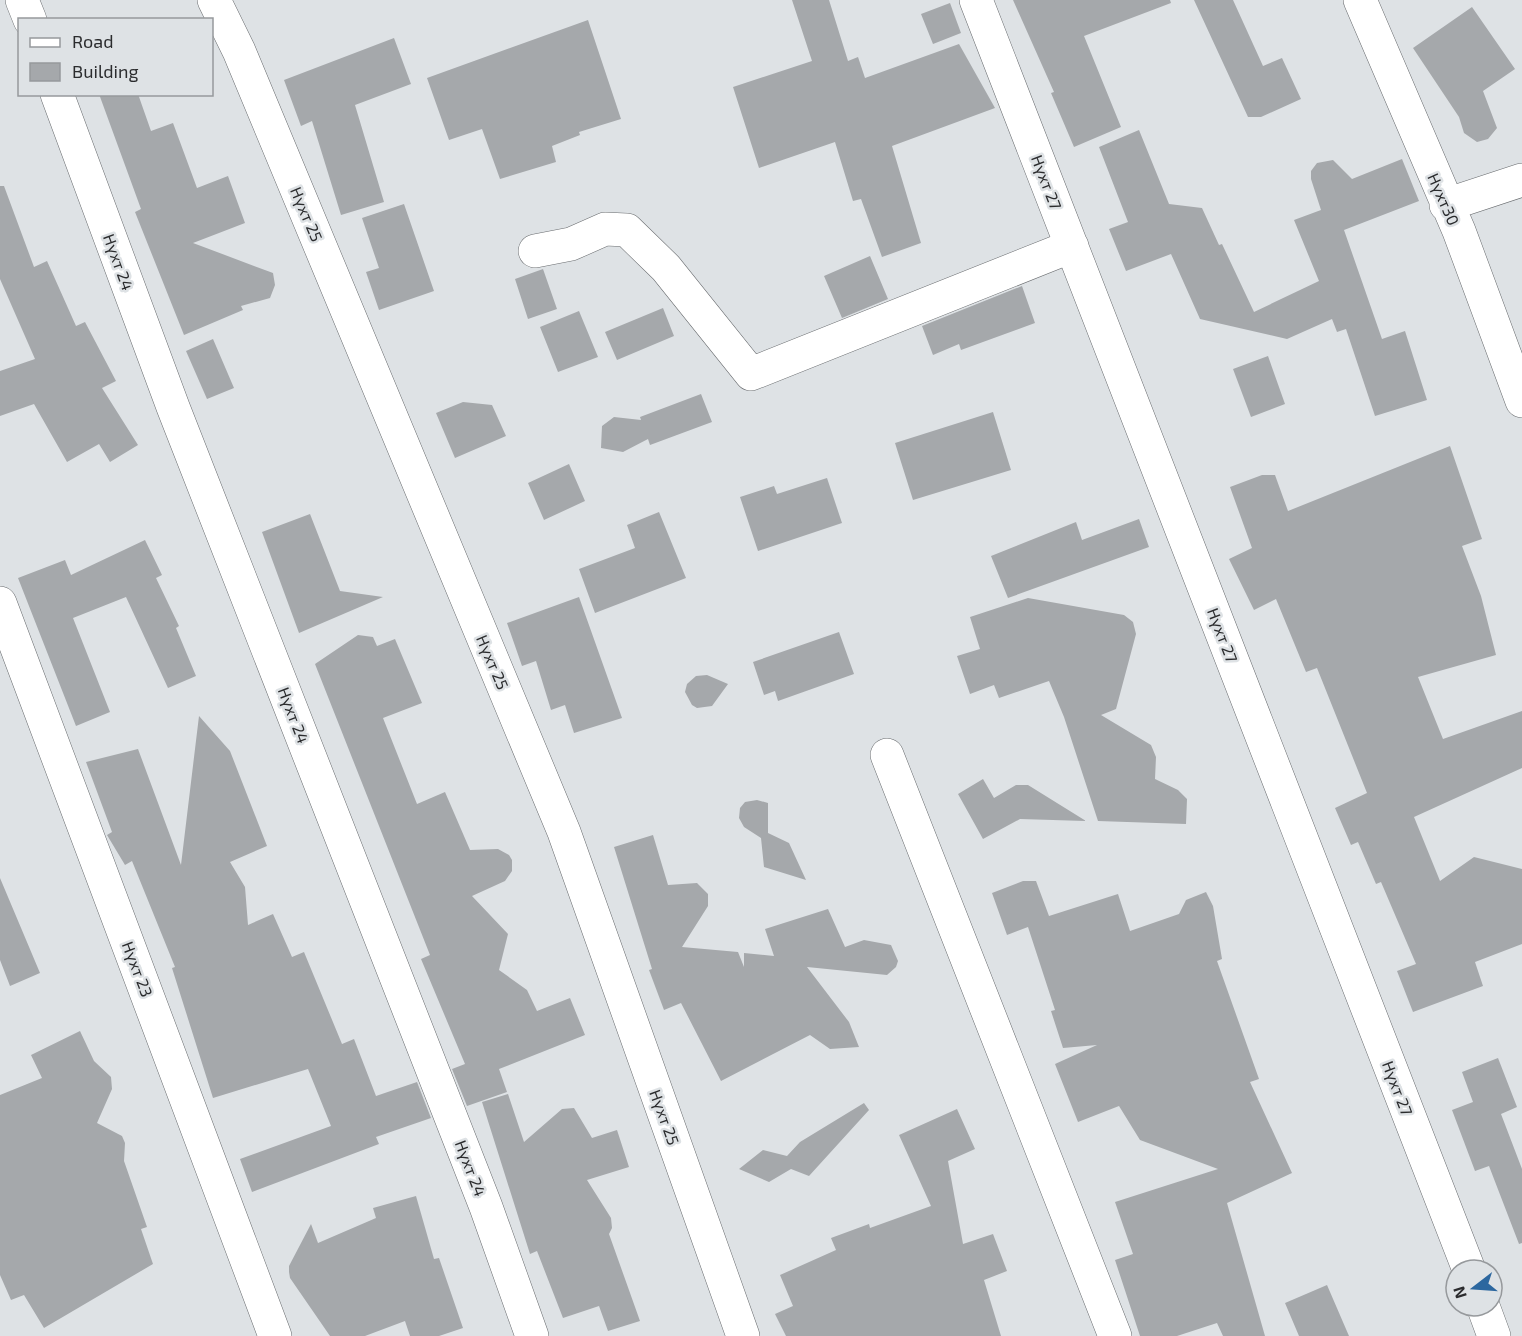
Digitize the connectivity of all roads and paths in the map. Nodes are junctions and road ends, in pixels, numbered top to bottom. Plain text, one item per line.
1 (22, 0) edge
2 (214, 0) edge
3 (976, 0) edge
4 (1360, 0) edge
5 (29, 18) edge
6 (58, 96) edge
7 (1522, 180) edge
8 (1446, 205) junction
9 (1072, 246) junction
10 (535, 251) dead end
11 (1522, 401) edge
12 (0, 603) edge
13 (887, 755) dead end
14 (1464, 1258) edge
15 (1487, 1318) edge
16 (275, 1336) edge
17 (532, 1336) edge
18 (743, 1336) edge
19 (1115, 1336) edge
20 (1494, 1336) edge

1 - 5 street
2 - 18 street, Нүхт 25
3 - 9 street, Нүхт 27
4 - 8 street, Нүхт30
6 - 17 street, Нүхт 24
7 - 8 street
8 - 11 street, Нүхт30
9 - 10 street
9 - 14 street, Нүхт 27
12 - 16 street, Нүхт 23
13 - 19 street
15 - 20 street

